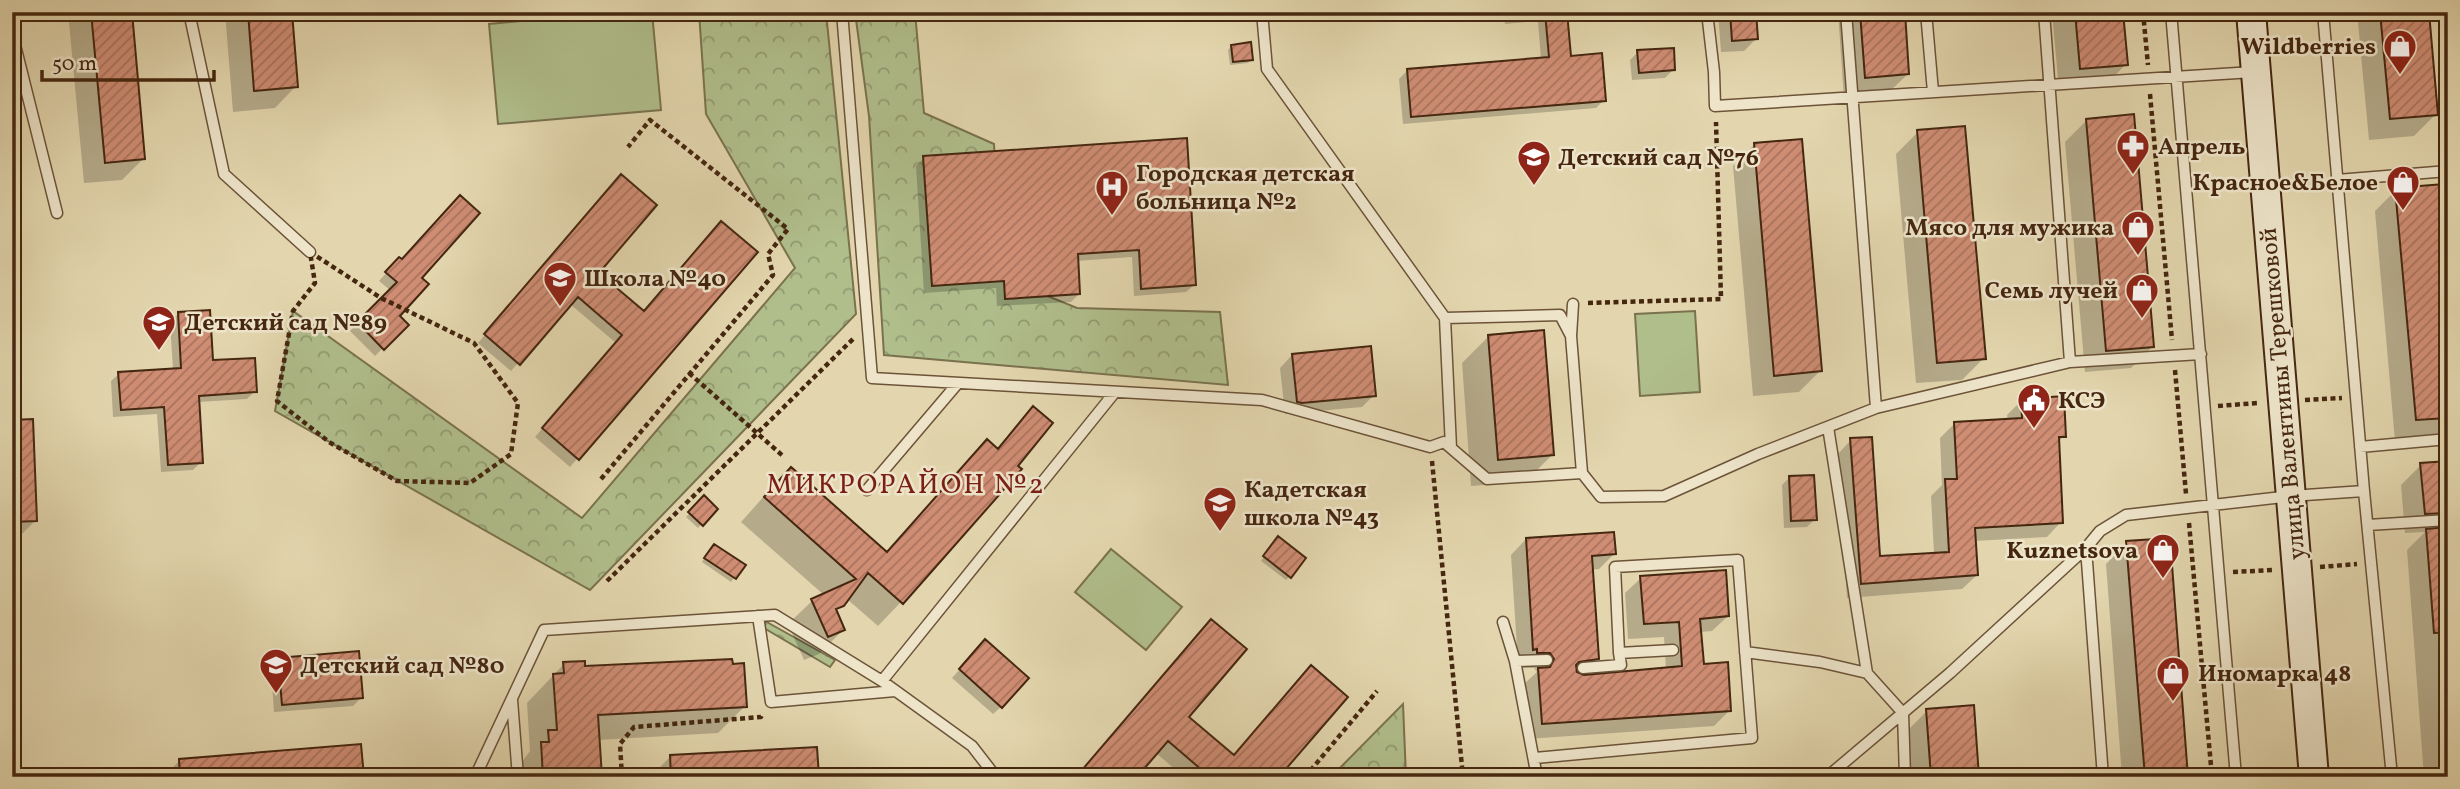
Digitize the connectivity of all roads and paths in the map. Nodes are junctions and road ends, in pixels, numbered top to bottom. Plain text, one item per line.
1 (189, 12) edge
2 (842, 12) edge
3 (1262, 12) edge
4 (1707, 12) edge
5 (1846, 12) edge
6 (1926, 12) edge
7 (2044, 12) edge
8 (2143, 12) edge
9 (2171, 12) edge
10 (2251, 12) edge
11 (2323, 12) edge
12 (12, 33) edge
13 (2256, 72) junction
14 (2177, 77) junction
15 (2149, 78) junction
16 (2049, 85) junction
17 (1933, 92) junction
18 (1852, 97) junction
19 (1715, 106) junction
20 (628, 146) dead end
21 (2448, 171) edge
22 (2337, 180) junction
23 (57, 213) dead end
24 (310, 252) junction
25 (1573, 304) joint
26 (1445, 318) junction
27 (868, 324) junction
28 (1571, 336) junction
29 (2201, 354) junction
30 (2174, 356) junction
31 (2070, 362) junction
32 (689, 373) junction
33 (958, 383) junction
34 (1115, 392) junction
35 (1876, 408) junction
36 (1828, 427) junction
37 (758, 433) junction
38 (2448, 439) edge
39 (1430, 447) junction
40 (2360, 447) junction
41 (1451, 449) junction
42 (783, 456) dead end
43 (1582, 473) junction
44 (601, 479) dead end
45 (867, 490) dead end
46 (2364, 491) junction
47 (2291, 496) junction
48 (2213, 505) junction
49 (2187, 508) junction
50 (2448, 520) edge
51 (2368, 525) junction
52 (2086, 548) junction
53 (607, 581) dead end
54 (758, 616) junction
55 (1503, 622) dead end
56 (1673, 650) dead end
57 (1745, 652) junction
58 (1619, 653) junction
59 (1547, 660) dead end
60 (1515, 661) junction
61 (1583, 668) dead end
62 (1867, 673) junction
63 (882, 681) junction
64 (895, 691) junction
65 (1377, 691) dead end
66 (512, 699) junction
67 (771, 702) junction
68 (1903, 713) junction
69 (1535, 758) junction
70 (1039, 771) dead end
71 (475, 777) edge
72 (518, 777) edge
73 (622, 777) edge
74 (996, 777) edge
75 (1044, 777) edge
76 (1305, 777) edge
77 (1463, 777) edge
78 (1536, 777) edge
79 (1826, 777) edge
80 (1905, 777) edge
81 (2103, 777) edge
82 (2211, 777) edge
83 (2236, 777) edge
84 (2314, 777) edge
85 (2392, 777) edge

1 - 24 lane
2 - 27 lane
3 - 26 lane
4 - 19 lane
5 - 18 lane
6 - 17 lane
7 - 16 lane
8 - 15 path
9 - 14 lane
10 - 13 main road, улица Валентины Терешковой
11 - 22 lane
12 - 23 lane
13 - 14 lane
13 - 47 main road, улица Валентины Терешковой
14 - 15 lane
14 - 29 lane
15 - 16 lane
15 - 30 path
16 - 17 lane
16 - 31 lane
17 - 18 lane
18 - 19 lane
18 - 35 lane
19 - 25 path
20 - 32 path
21 - 22 lane
22 - 40 lane
24 - 24 path
25 - 28 lane
26 - 28 lane
26 - 41 lane
27 - 33 lane
27 - 37 path
28 - 43 lane
29 - 30 lane
29 - 48 lane
30 - 31 lane
30 - 49 path
31 - 35 lane
32 - 37 path
32 - 44 path
33 - 34 lane
33 - 45 lane
34 - 39 lane
34 - 63 lane
35 - 36 lane
36 - 43 lane
36 - 62 lane
37 - 42 path
37 - 53 path
38 - 40 lane
39 - 41 lane
39 - 77 path
40 - 46 lane
41 - 43 lane
46 - 47 lane
46 - 51 lane
47 - 48 lane
47 - 84 main road, улица Валентины Терешковой
48 - 49 lane
48 - 83 lane
49 - 52 lane
49 - 82 path
50 - 51 lane
51 - 85 lane
52 - 68 lane
52 - 81 lane
54 - 63 lane
54 - 66 lane
54 - 67 lane
55 - 60 lane
56 - 58 lane
57 - 58 lane
57 - 62 lane
57 - 69 lane
58 - 61 lane
59 - 60 lane
60 - 69 lane
62 - 68 lane
63 - 64 lane
64 - 67 lane
64 - 74 lane
65 - 76 path
66 - 71 lane
66 - 72 lane
67 - 73 path
68 - 79 lane
68 - 80 lane
69 - 78 lane
70 - 75 path

